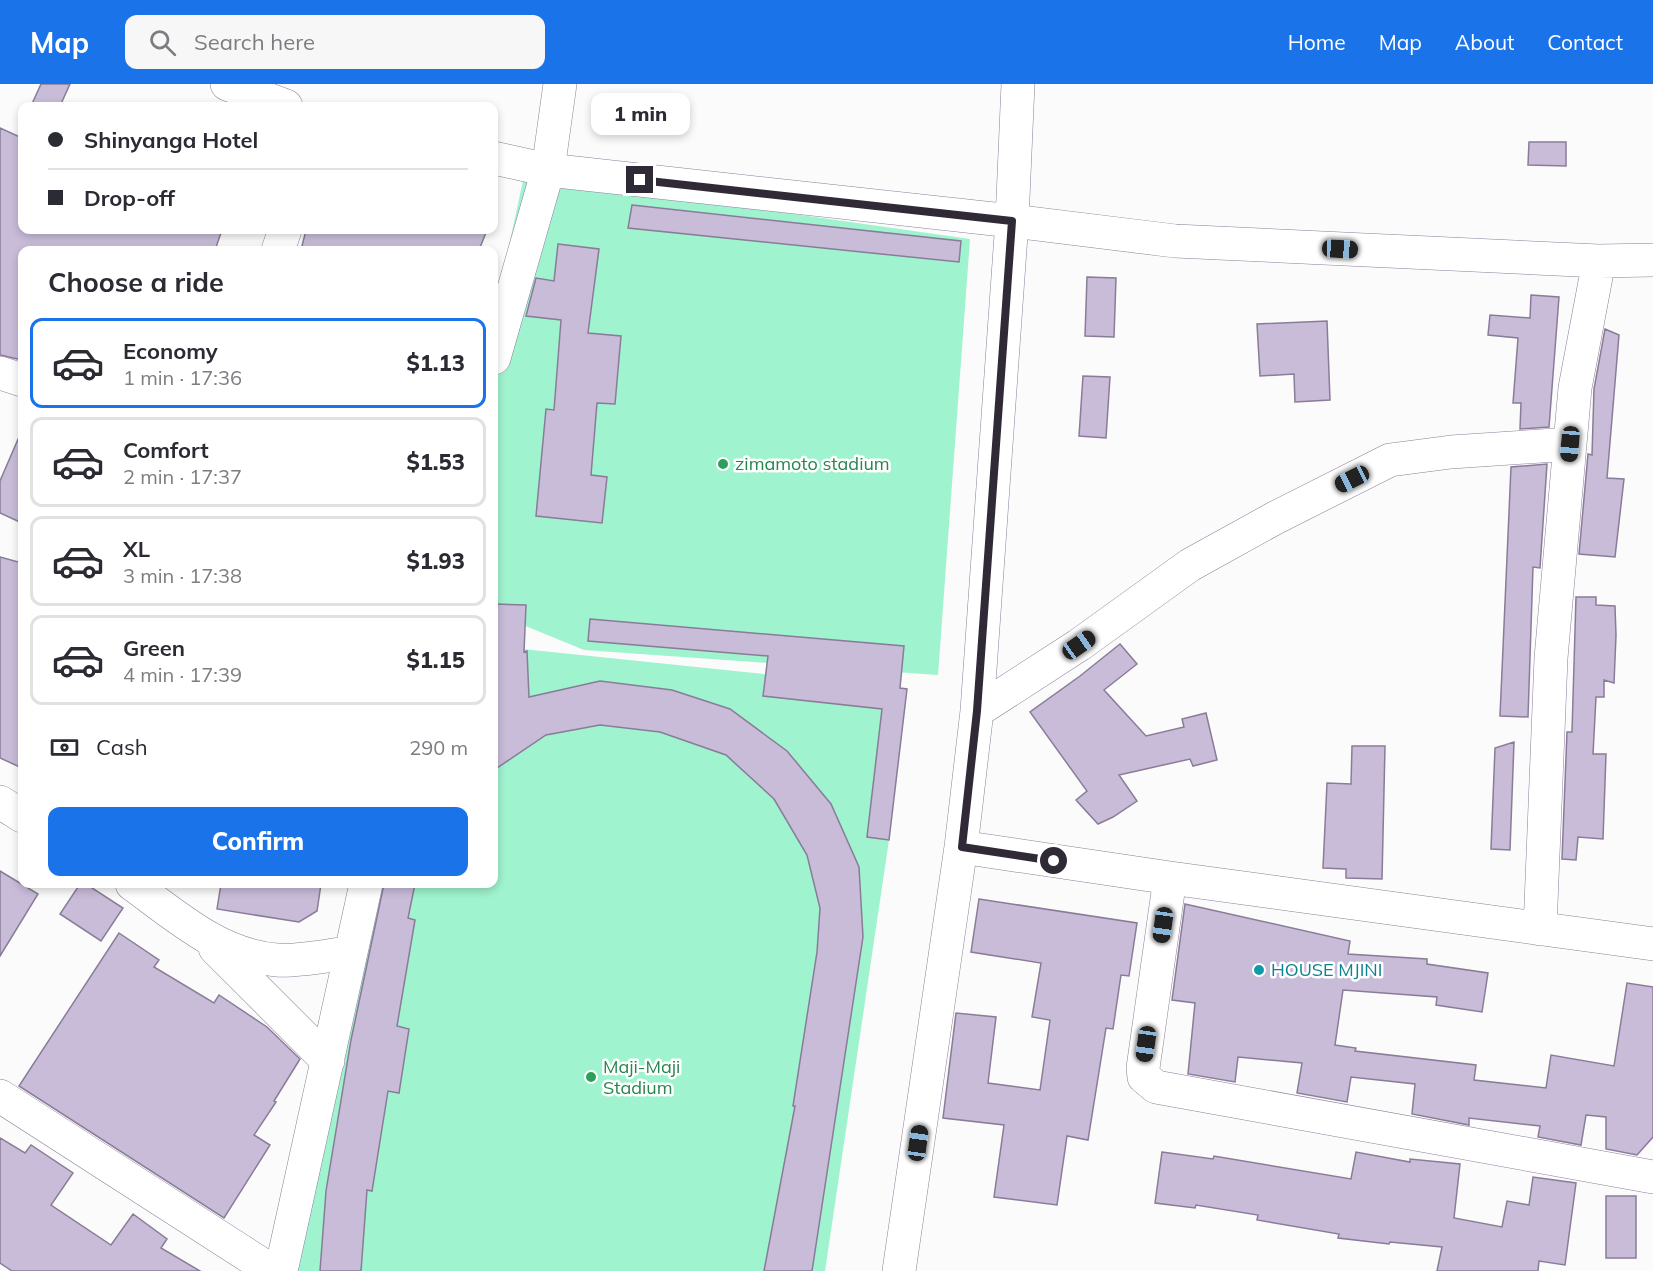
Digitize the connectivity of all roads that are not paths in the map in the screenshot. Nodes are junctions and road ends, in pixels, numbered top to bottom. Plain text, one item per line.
1 (227, 84) edge
2 (560, 84) edge
3 (1018, 84) edge
4 (275, 102) edge
5 (498, 159) edge
6 (548, 170) junction
7 (1012, 221) junction
8 (1653, 260) edge
9 (1599, 261) junction
10 (498, 344) edge
11 (0, 373) edge
12 (18, 379) edge
13 (1570, 444) junction
14 (977, 711) junction
15 (0, 802) edge
16 (18, 813) edge
17 (962, 847) junction
18 (1170, 878) junction
19 (138, 888) edge
20 (365, 888) edge
21 (1540, 929) junction
22 (201, 934) junction
23 (1653, 944) edge
24 (350, 953) junction
25 (328, 1061) junction
26 (0, 1096) edge
27 (1653, 1177) edge
28 (272, 1271) edge
29 (281, 1271) edge
30 (899, 1271) edge

1 - 4 street
2 - 6 street
3 - 7 street
5 - 6 street
6 - 7 street
6 - 10 street
7 - 9 street
7 - 14 street
8 - 9 street
9 - 13 street
11 - 12 street
13 - 14 street
13 - 21 street
14 - 17 street
15 - 16 street
17 - 18 street
17 - 30 street
18 - 21 street
18 - 27 street
19 - 22 street
20 - 24 street
21 - 23 street
22 - 24 street
22 - 25 street
24 - 25 street
25 - 29 street
26 - 28 street

